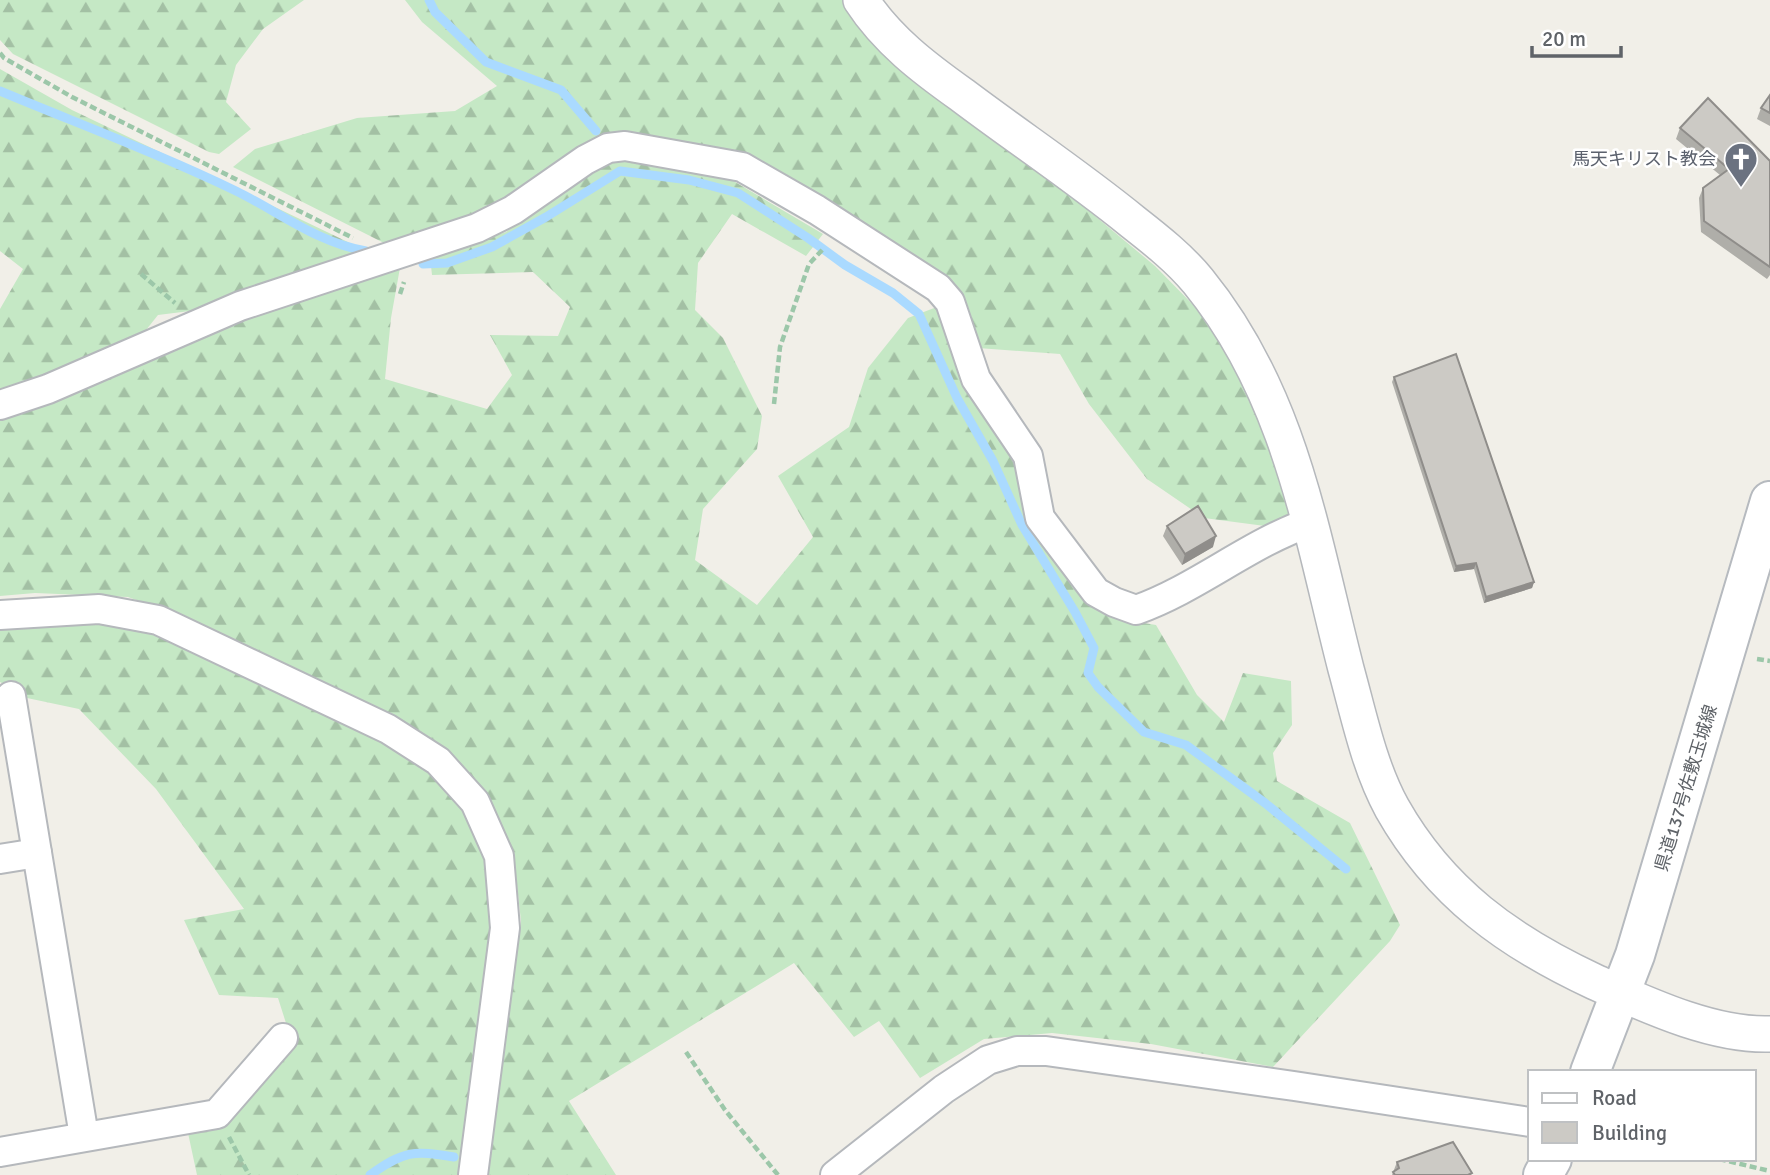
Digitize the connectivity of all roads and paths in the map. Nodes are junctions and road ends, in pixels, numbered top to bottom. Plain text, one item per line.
1 (862, 0) edge
2 (0, 53) edge
3 (827, 245) dead end
4 (388, 256) junction
5 (141, 274) dead end
6 (186, 330) junction
7 (774, 404) dead end
8 (0, 405) edge
9 (1770, 501) edge
10 (1311, 522) junction
11 (0, 615) edge
12 (11, 696) dead end
13 (37, 853) junction
14 (0, 859) edge
15 (1622, 993) junction
16 (1770, 1034) edge
17 (283, 1038) dead end
18 (685, 1052) dead end
19 (1591, 1070) edge
20 (217, 1114) junction
21 (1528, 1122) edge
22 (84, 1136) junction
23 (0, 1152) edge
24 (1728, 1161) edge
25 (1770, 1171) edge
26 (249, 1175) edge
27 (473, 1175) edge
28 (779, 1175) edge
29 (835, 1175) edge

1 - 10 street
2 - 4 path
3 - 7 path
4 - 6 street
4 - 10 street
5 - 6 path
6 - 8 street
9 - 15 main road, 県道137号佐敷玉城線
10 - 15 street
11 - 27 street
12 - 13 street
13 - 14 street
13 - 22 street
15 - 16 street
15 - 19 main road, 県道137号佐敷玉城線
17 - 20 street
18 - 28 path
20 - 22 street
20 - 26 path
21 - 29 street
22 - 23 street
24 - 25 path

